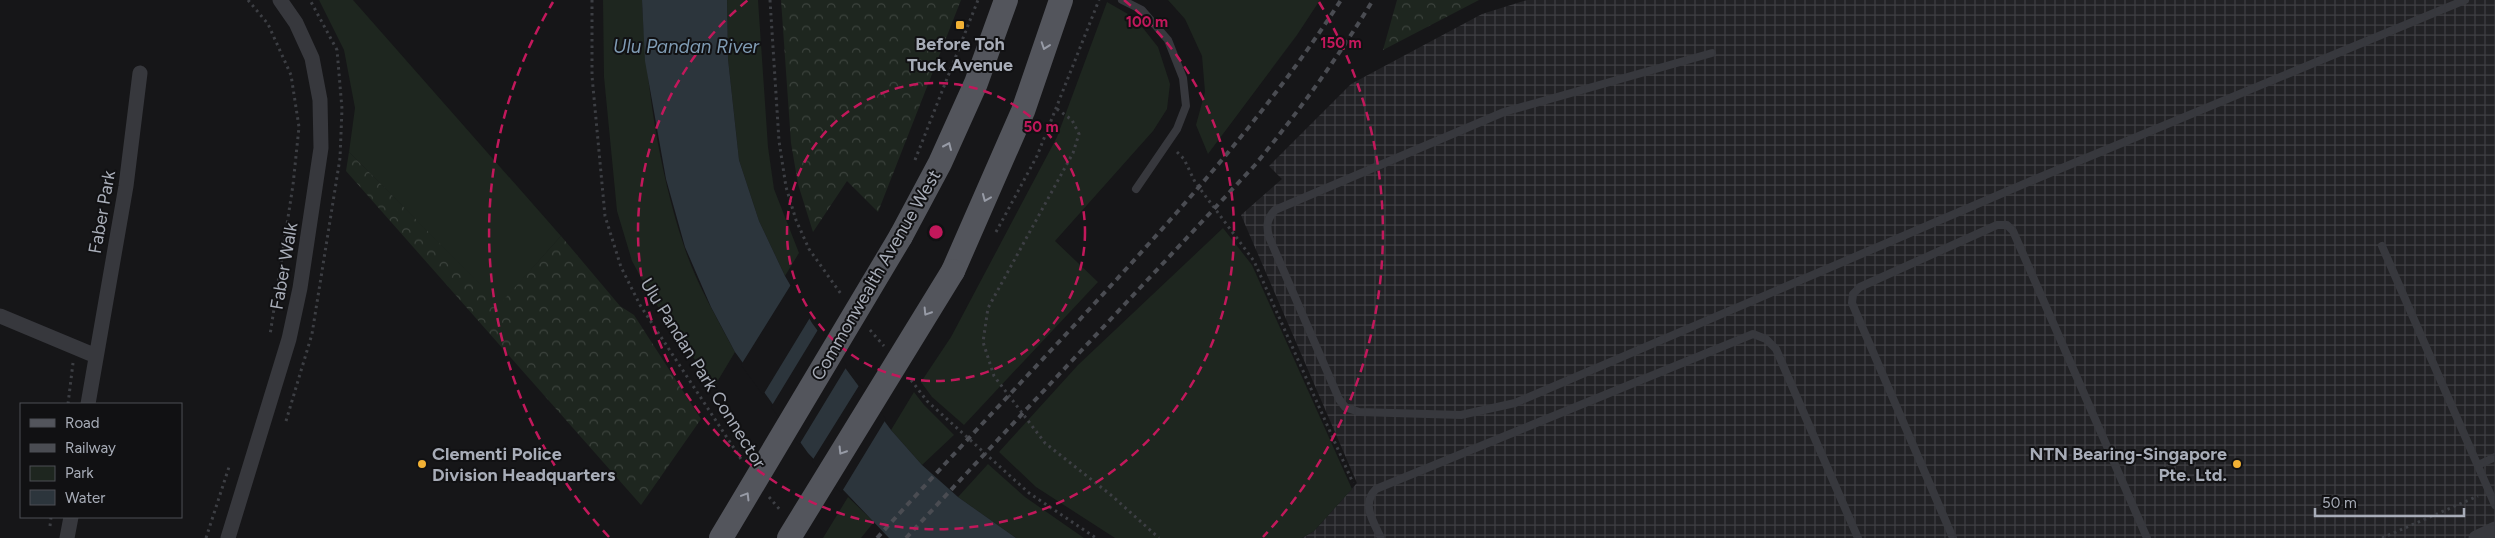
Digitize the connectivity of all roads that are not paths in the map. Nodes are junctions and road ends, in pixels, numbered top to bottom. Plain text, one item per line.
1 (280, 0) edge
2 (1006, 0) edge
3 (1061, 0) edge
4 (1122, 0) edge
5 (2465, 0) edge
6 (1712, 54) dead end
7 (140, 73) dead end
8 (1136, 190) dead end
9 (2382, 246) dead end
10 (0, 316) edge
11 (96, 356) junction
12 (88, 403) edge
13 (2495, 457) edge
14 (2478, 465) junction
15 (2495, 505) edge
16 (71, 518) edge
17 (787, 527) edge
18 (2495, 529) edge
19 (67, 538) edge
20 (228, 538) edge
21 (721, 538) edge
22 (1380, 538) edge
23 (1858, 538) edge
24 (1953, 538) edge
25 (2147, 538) edge
26 (2476, 538) edge

1 - 20 street, Faber Walk
21 -> 2 main road, Commonwealth Avenue West, bridge
3 -> 17 main road, bridge
4 - 8 lane
5 - 6 lane
7 - 11 street, Faber Park
9 - 14 lane
10 - 11 street
11 - 12 street, Faber Park
13 - 14 lane
14 - 15 lane
16 - 19 street
18 - 26 street
22 - 23 lane
24 - 25 lane

